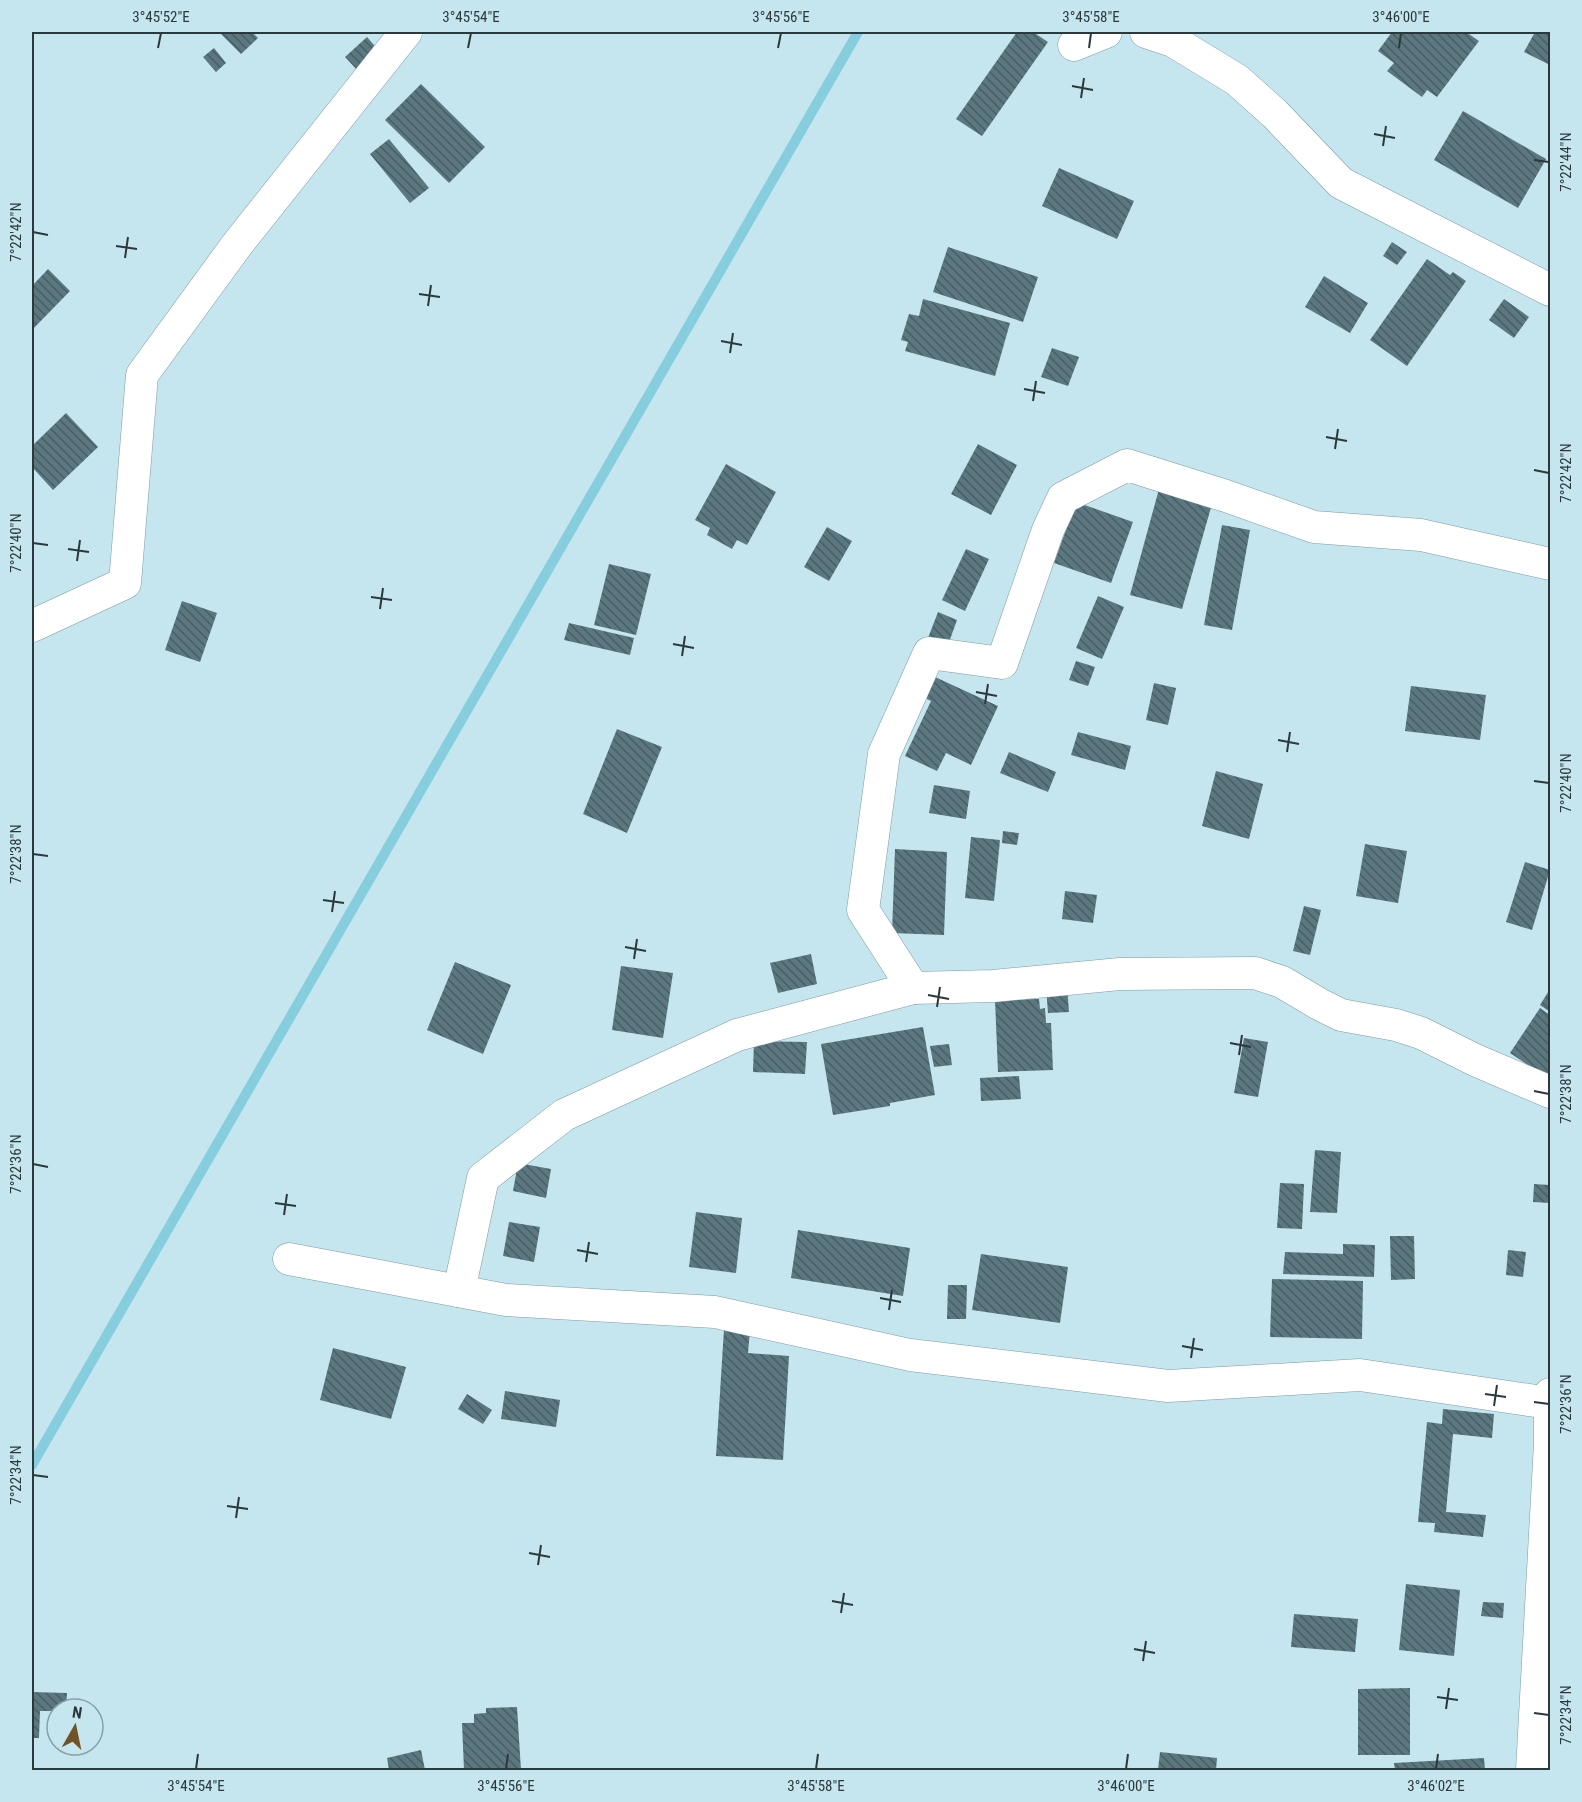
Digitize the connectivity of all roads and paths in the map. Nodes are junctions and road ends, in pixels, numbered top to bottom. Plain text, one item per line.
1 (406, 32) edge
2 (1106, 32) edge
3 (1146, 32) edge
4 (1074, 45) dead end
5 (1551, 290) edge
6 (1551, 564) edge
7 (32, 626) edge
8 (913, 987) junction
9 (1551, 1092) edge
10 (289, 1259) dead end
11 (459, 1291) junction
12 (1550, 1398) edge
13 (1550, 1443) edge
14 (1532, 1770) edge

1 - 7 street
2 - 4 street
3 - 5 street
6 - 8 street
8 - 9 street
8 - 11 street
10 - 11 street
11 - 12 street
12 - 13 street
13 - 14 street

